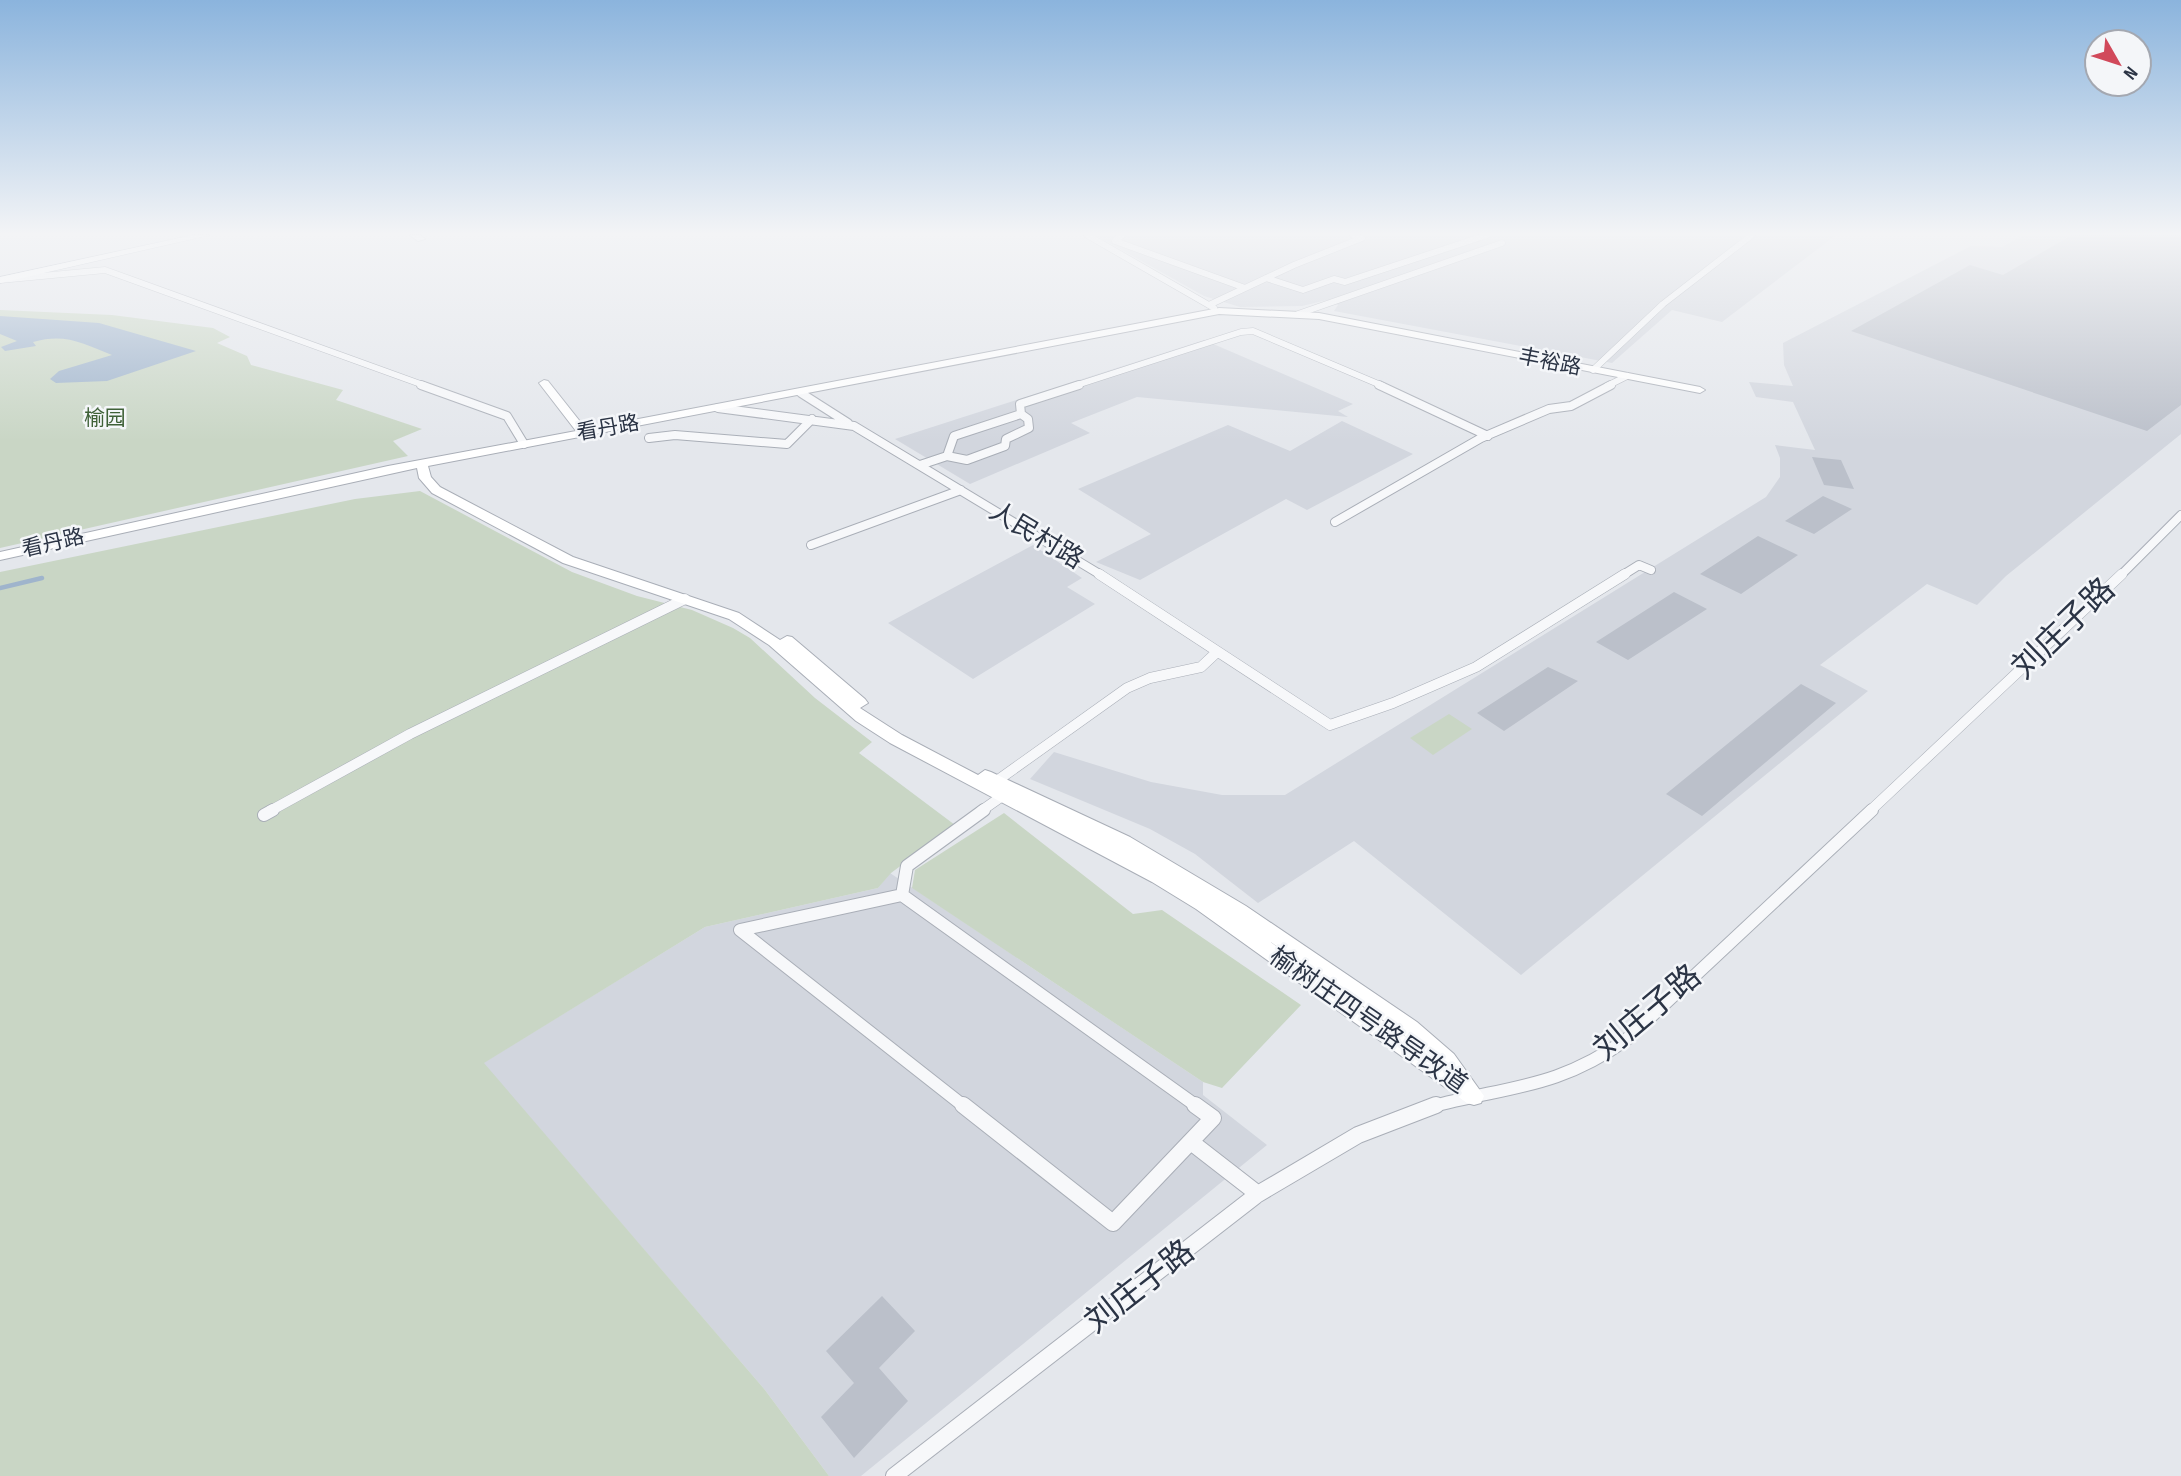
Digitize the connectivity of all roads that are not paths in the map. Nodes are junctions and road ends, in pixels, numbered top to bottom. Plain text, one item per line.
1 (198, 304) edge
2 (1207, 304) edge
3 (1220, 304) edge
4 (1327, 304) edge
5 (1663, 304) edge
6 (1214, 308) junction
7 (1298, 314) junction
8 (1593, 370) junction
9 (1627, 376) junction
10 (544, 383) dead end
11 (1700, 390) dead end
12 (801, 393) junction
13 (718, 408) junction
14 (1021, 414) junction
15 (812, 419) junction
16 (854, 426) junction
17 (584, 433) junction
18 (1488, 436) junction
19 (649, 438) dead end
20 (524, 444) junction
21 (947, 456) junction
22 (429, 463) junction
23 (920, 466) junction
24 (961, 490) junction
25 (2181, 515) edge
26 (1335, 522) dead end
27 (811, 545) dead end
28 (0, 556) edge
29 (1651, 570) dead end
30 (685, 599) junction
31 (1217, 652) junction
32 (994, 789) junction
33 (264, 815) dead end
34 (902, 895) junction
35 (1474, 1097) junction
36 (1191, 1142) junction
37 (1258, 1194) junction
38 (894, 1476) edge

1 - 20 street
2 - 6 street, 丰裕路
3 - 6 street
4 - 7 street
5 - 8 street
6 - 7 street, 丰裕路
6 - 12 street, 看丹路
7 - 8 street, 丰裕路
8 - 9 street, 丰裕路
9 - 11 street, 丰裕路
9 - 18 street
10 - 17 street
12 - 13 street, 看丹路
12 - 16 street
13 - 15 street, 人民村路
13 - 17 street, 看丹路
14 - 18 street
14 - 21 street
14 - 21 street
15 - 16 street, 人民村路
15 - 19 street
16 - 23 street, 人民村路
17 - 20 street, 看丹路
18 - 26 street
20 - 22 street, 看丹路
21 - 23 street
22 - 28 street, 看丹路
22 - 30 street, 榆树庄四号路导改道
22 - 32 street, 榆树庄四号路导改道
23 - 24 street, 人民村路
24 - 27 street
24 - 31 street, 人民村路
25 - 35 street, 刘庄子路
29 - 31 street, 人民村路
30 - 32 street, 榆树庄四号路导改道
30 - 33 street
31 - 32 street
32 - 34 street
32 - 35 street, 榆树庄四号路导改道
34 - 36 street
34 - 36 street
35 - 37 street, 刘庄子路
36 - 37 street
37 - 38 street, 刘庄子路

